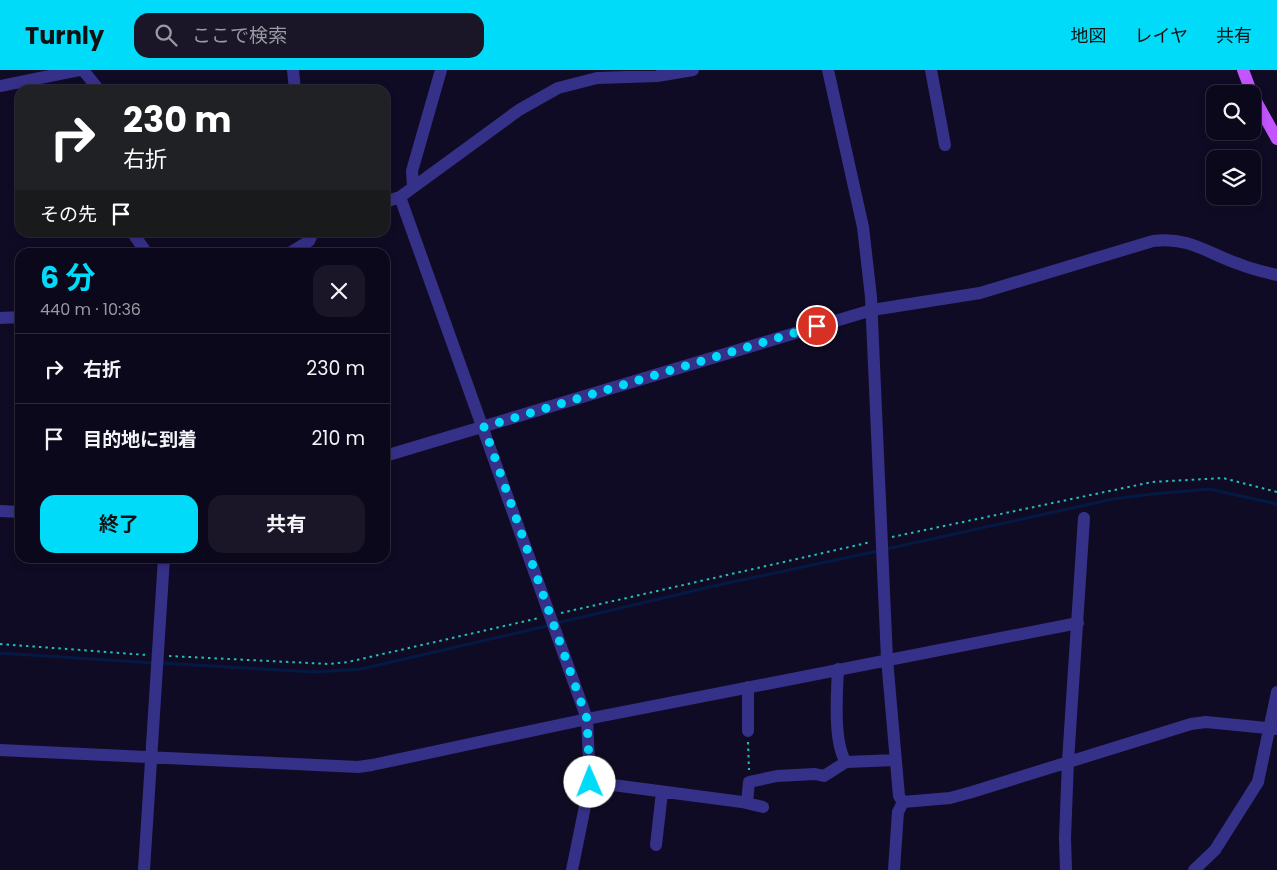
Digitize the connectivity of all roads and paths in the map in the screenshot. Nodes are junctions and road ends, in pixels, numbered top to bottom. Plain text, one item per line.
1 (79, 70) edge
2 (83, 70) edge
3 (293, 70) edge
4 (441, 70) edge
5 (693, 70) edge
6 (828, 70) edge
7 (931, 70) edge
8 (1242, 70) edge
9 (95, 85) edge
10 (294, 85) edge
11 (1248, 85) edge
12 (0, 86) edge
13 (1261, 110) edge
14 (1277, 139) edge
15 (945, 145) dead end
16 (413, 188) junction
17 (400, 197) junction
18 (390, 200) edge
19 (136, 237) edge
20 (311, 237) edge
21 (143, 248) edge
22 (298, 248) edge
23 (1277, 275) edge
24 (872, 310) junction
25 (0, 318) edge
26 (15, 318) edge
27 (484, 427) junction
28 (390, 455) edge
29 (1277, 492) edge
30 (0, 511) edge
31 (15, 512) edge
32 (1084, 518) dead end
33 (881, 548) junction
34 (164, 563) edge
35 (551, 615) junction
36 (1078, 623) junction
37 (0, 644) edge
38 (158, 655) junction
39 (887, 659) junction
40 (838, 669) junction
41 (748, 687) junction
42 (1277, 692) edge
43 (587, 719) junction
44 (1273, 728) edge
45 (748, 731) joint
46 (0, 750) edge
47 (152, 756) junction
48 (896, 760) junction
49 (1068, 761) junction
50 (846, 762) junction
51 (590, 782) junction
52 (749, 782) junction
53 (662, 792) junction
54 (902, 802) junction
55 (747, 803) junction
56 (763, 807) dead end
57 (656, 845) dead end
58 (144, 870) edge
59 (572, 870) edge
60 (894, 870) edge
61 (1066, 870) edge
62 (1194, 870) edge

1 - 12 street
2 - 9 street
3 - 10 street
4 - 16 street
5 - 16 street
6 - 24 street
7 - 15 street
8 - 11 main road
13 - 14 main road
16 - 17 street
17 - 18 street
17 - 27 street
19 - 21 street
20 - 22 street
23 - 24 street
24 - 27 street
24 - 33 street
25 - 26 street
27 - 28 street
27 - 35 street
29 - 33 path
30 - 31 street
32 - 36 street
33 - 35 path
33 - 39 street
34 - 38 street
35 - 38 path
35 - 43 street
36 - 39 street
36 - 49 street
37 - 38 path
38 - 47 street
39 - 40 street
39 - 48 street
40 - 41 street
40 - 50 street
41 - 43 street
41 - 45 street
42 - 44 street
43 - 47 street
43 - 51 street
44 - 49 street
44 - 62 street
45 - 52 path
46 - 47 street
47 - 58 street
48 - 50 street
48 - 54 street
49 - 54 street
49 - 61 street
50 - 52 street
51 - 53 street
51 - 59 street
52 - 55 street
53 - 55 street
53 - 57 street
54 - 60 street
55 - 56 street

